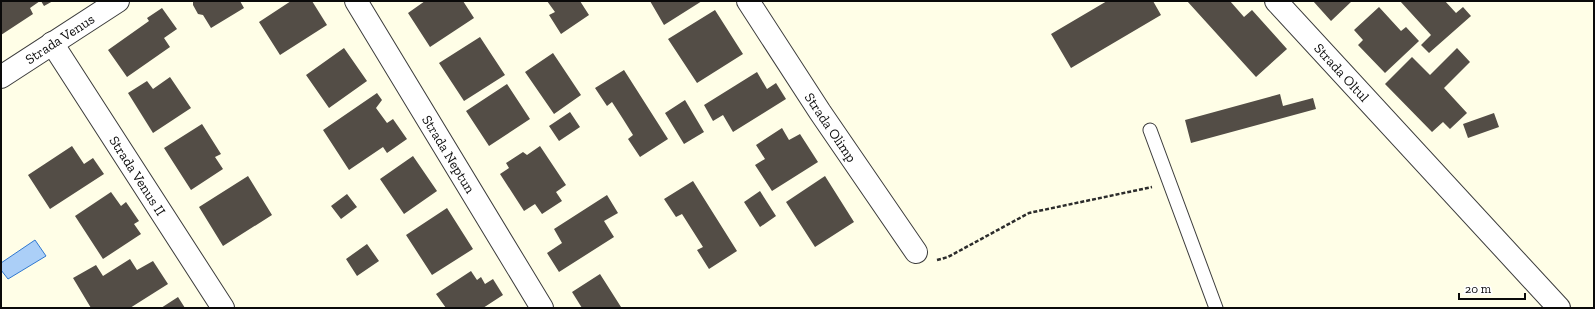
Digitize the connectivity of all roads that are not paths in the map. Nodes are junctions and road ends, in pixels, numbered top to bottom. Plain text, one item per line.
1 (118, 1) edge
2 (356, 1) edge
3 (748, 1) edge
4 (1276, 1) edge
5 (52, 43) junction
6 (1, 76) edge
7 (1150, 130) dead end
8 (916, 252) road end
9 (223, 308) edge
10 (542, 308) edge
11 (1216, 308) edge
12 (1559, 308) edge

1 - 5 street, Strada Venus
2 - 10 street, Strada Neptun
3 - 8 street, Strada Olimp
4 - 12 street, Strada Oltul
5 - 6 street, Strada Venus
5 - 9 street, Strada Venus II
7 - 11 lane

